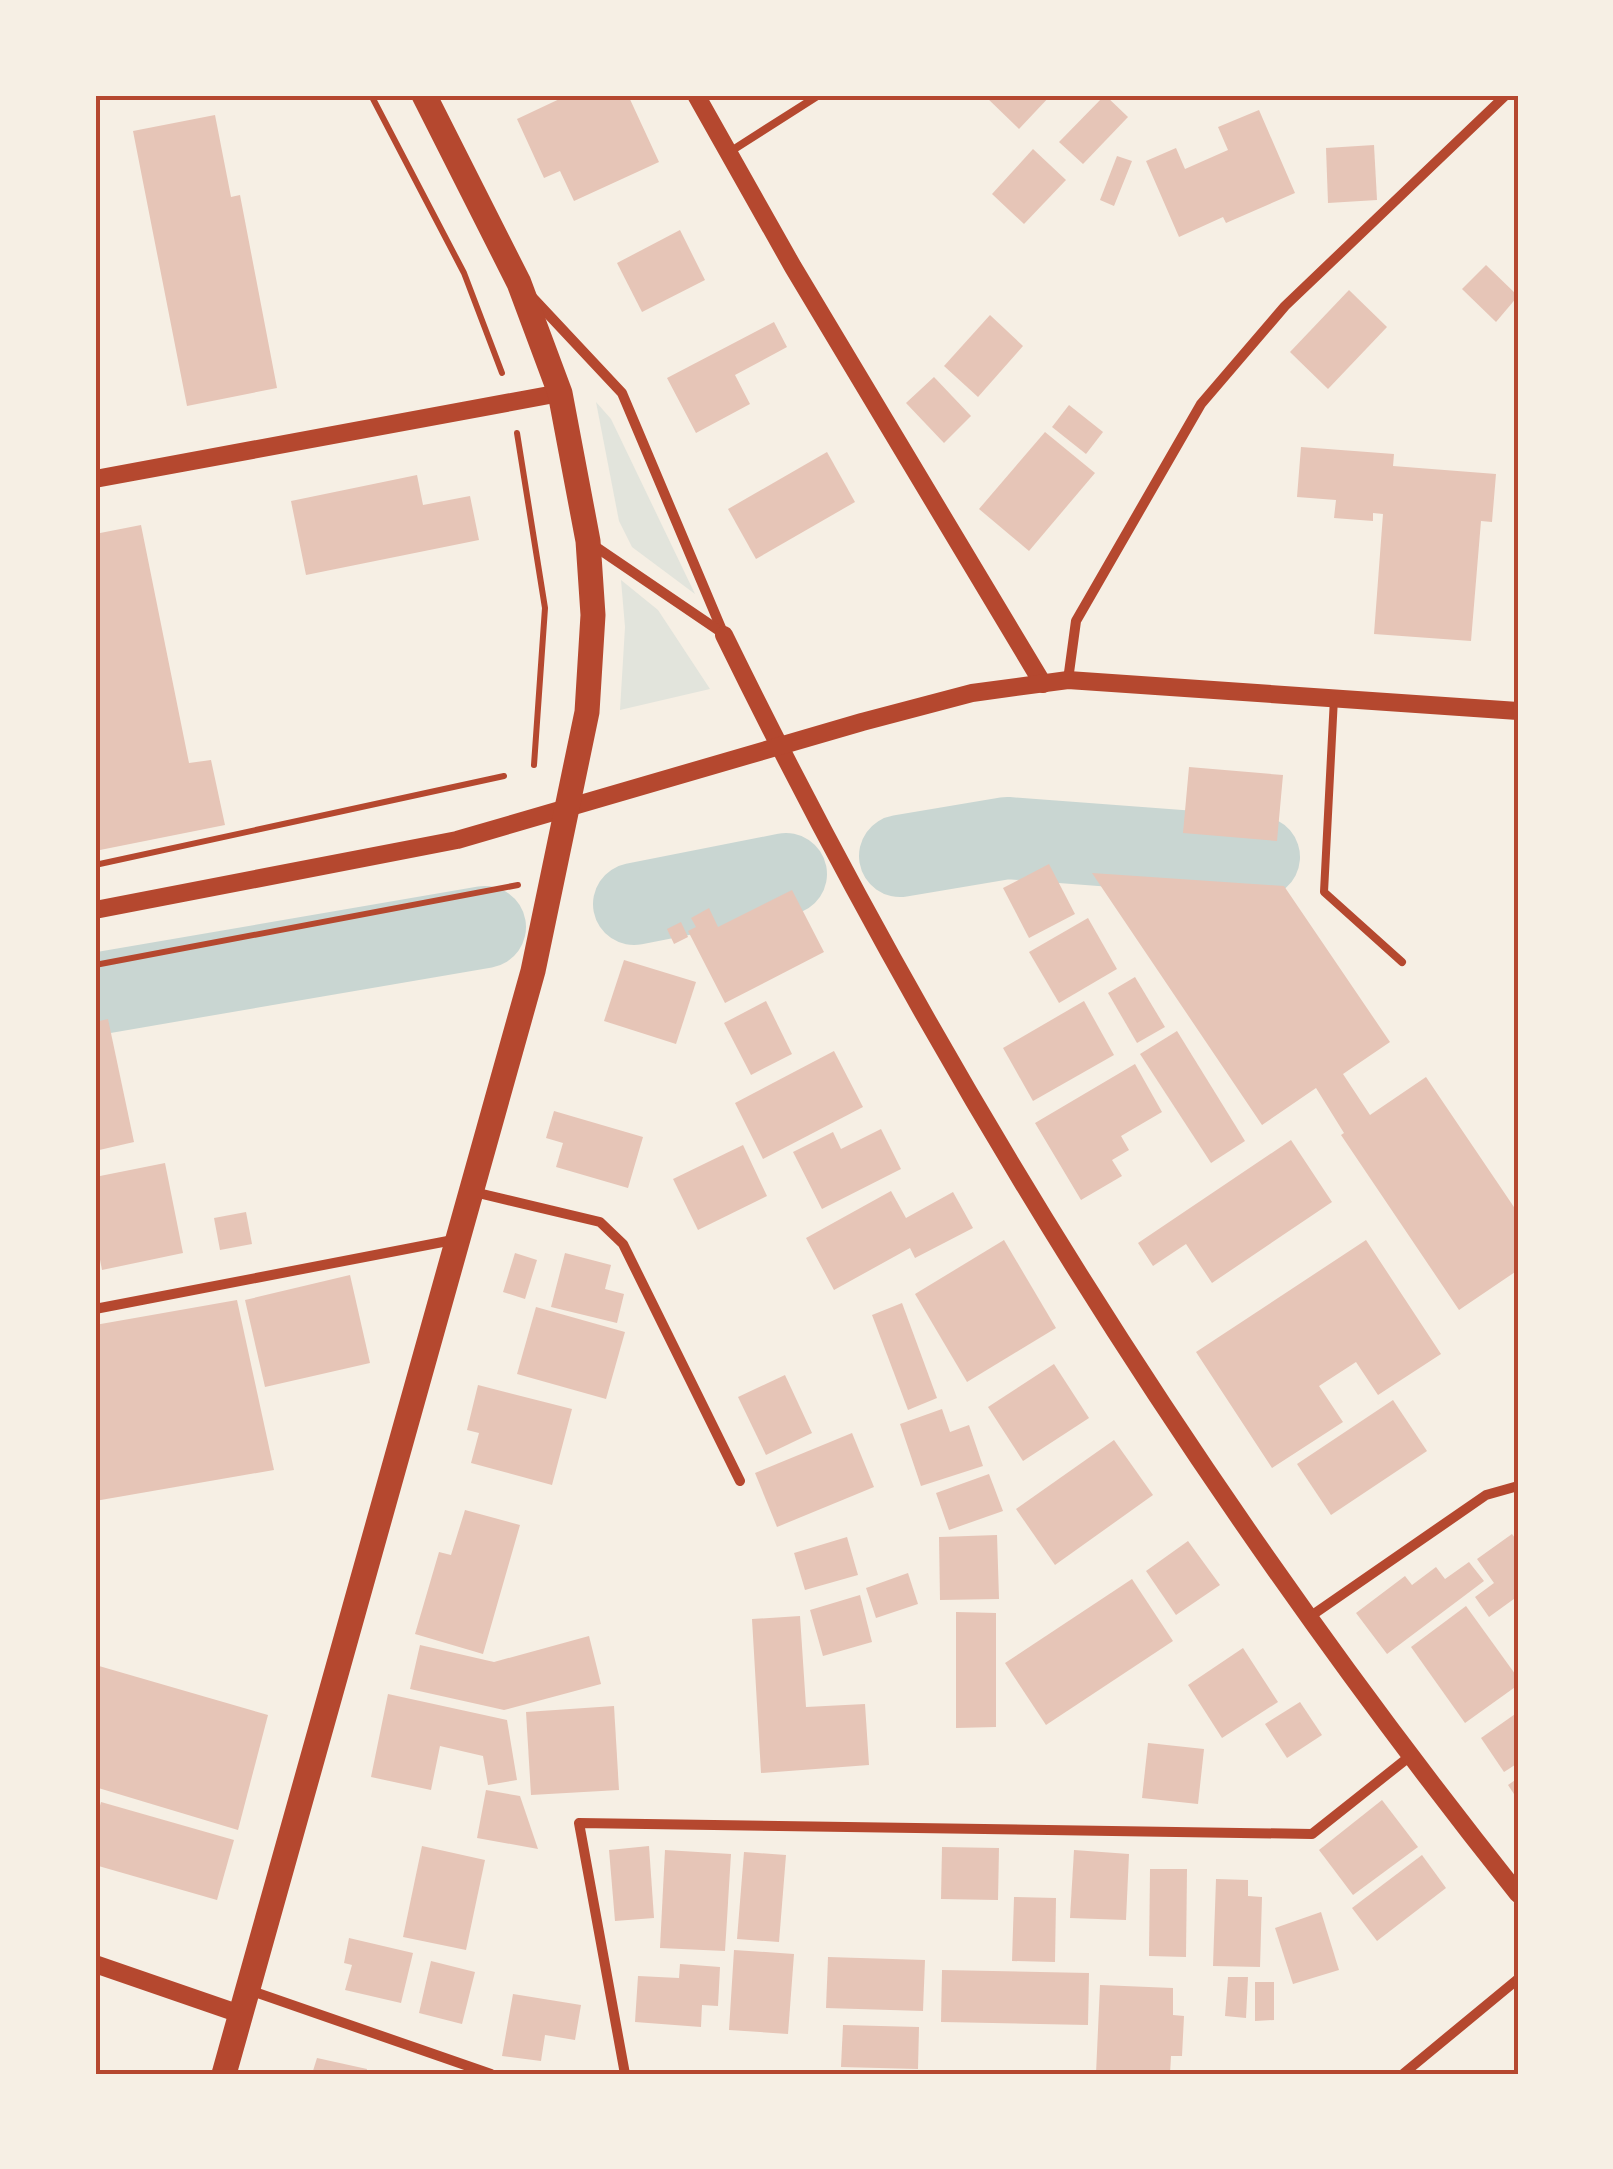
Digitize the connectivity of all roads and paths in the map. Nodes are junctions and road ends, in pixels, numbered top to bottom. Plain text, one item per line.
1 (424, 95) edge
2 (696, 95) edge
3 (819, 95) edge
4 (1506, 95) edge
5 (728, 153) junction
6 (519, 282) junction
7 (560, 392) junction
8 (95, 480) edge
9 (588, 541) junction
10 (724, 635) junction
11 (1068, 680) junction
12 (1042, 684) junction
13 (1334, 698) junction
14 (1518, 711) edge
15 (778, 744) junction
16 (504, 776) dead end
17 (570, 809) junction
18 (95, 865) edge
19 (554, 878) junction
20 (95, 910) edge
21 (1402, 962) dead end
22 (95, 965) edge
23 (473, 1192) junction
24 (459, 1238) junction
25 (95, 1309) edge
26 (740, 1482) dead end
27 (1518, 1486) edge
28 (1308, 1618) junction
29 (1409, 1757) junction
30 (1518, 1894) edge
31 (95, 1964) edge
32 (1518, 1979) edge
33 (244, 2002) junction
34 (224, 2074) edge
35 (492, 2074) edge
36 (624, 2074) edge
37 (1402, 2074) edge

1 - 6 main road
2 - 5 street
3 - 5 lane
4 - 11 street
5 - 12 street
6 - 7 main road
6 - 10 street
7 - 8 street
7 - 9 main road
9 - 10 street
9 - 17 main road
10 - 15 street
11 - 12 street
11 - 13 street
12 - 15 street
13 - 14 street
13 - 21 lane
15 - 17 street
15 - 28 street
16 - 18 path
17 - 19 main road
17 - 20 street
19 - 22 path
19 - 23 main road
23 - 24 main road
23 - 26 street
24 - 25 street
24 - 33 main road
27 - 28 street
28 - 29 street
29 - 30 street
29 - 36 street
31 - 33 street
32 - 37 street
33 - 34 main road
33 - 35 street

